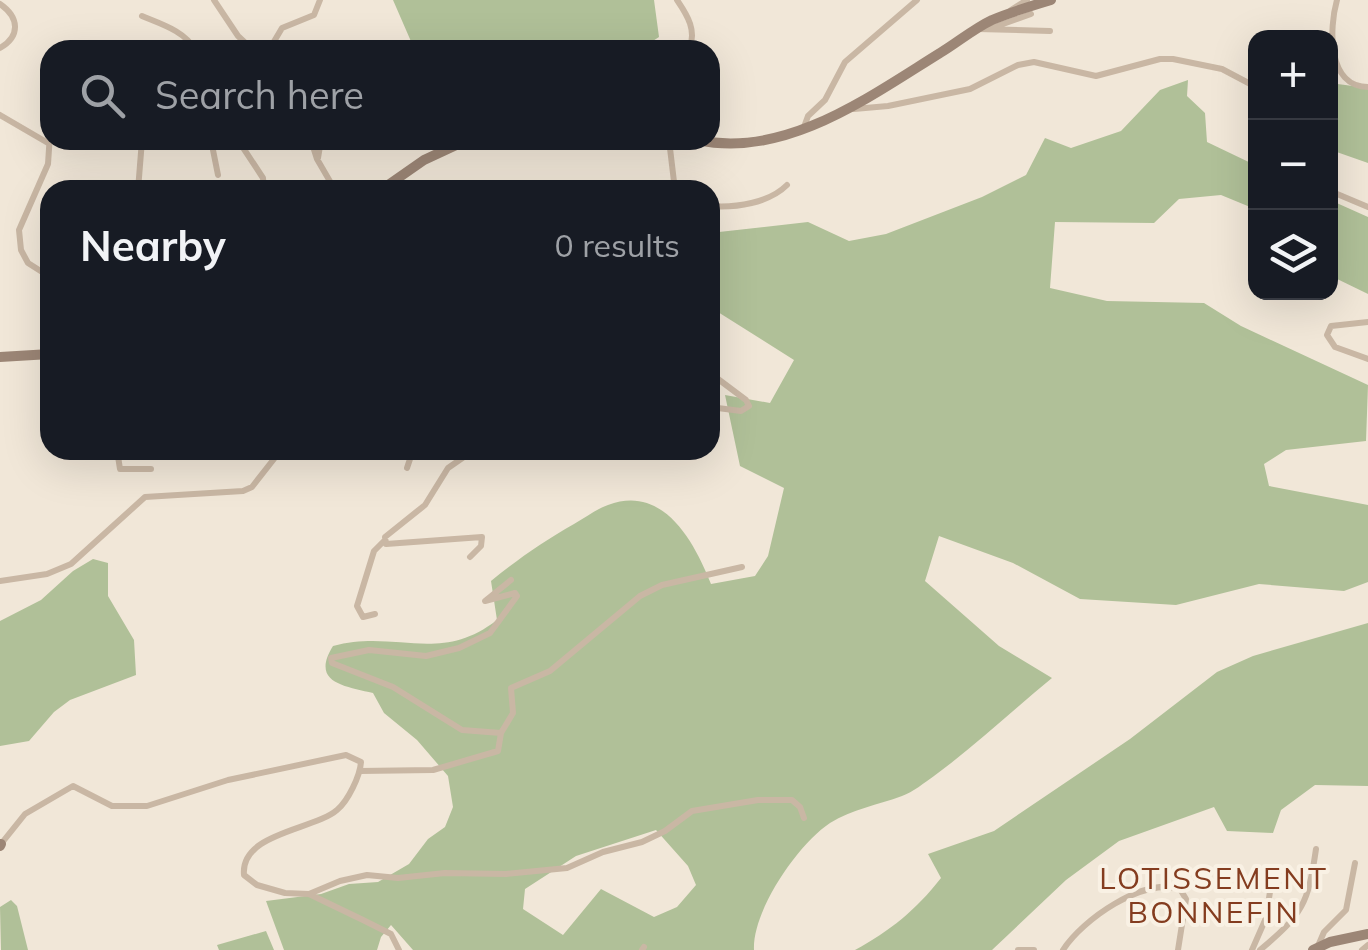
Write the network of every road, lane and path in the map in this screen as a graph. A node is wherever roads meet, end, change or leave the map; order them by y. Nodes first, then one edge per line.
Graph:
1 (214, 0) edge
2 (320, 0) edge
3 (677, 0) edge
4 (917, 0) edge
5 (1026, 0) edge
6 (1050, 0) edge
7 (1337, 0) edge
8 (0, 4) edge
9 (1008, 14) junction
10 (1031, 14) dead end
11 (142, 16) dead end
12 (980, 30) junction
13 (1050, 31) dead end
14 (189, 40) edge
15 (242, 40) edge
16 (275, 40) edge
17 (692, 40) edge
18 (0, 48) edge
19 (1170, 52) dead end
20 (1160, 59) junction
21 (1248, 83) edge
22 (1368, 87) edge
23 (848, 108) junction
24 (0, 115) edge
25 (804, 127) junction
26 (40, 135) edge
27 (720, 142) edge
28 (49, 150) edge
29 (141, 150) edge
30 (213, 150) edge
31 (245, 150) edge
32 (314, 150) edge
33 (319, 150) edge
34 (445, 150) edge
35 (670, 150) edge
36 (317, 159) junction
37 (218, 175) dead end
38 (41, 180) edge
39 (139, 180) edge
40 (263, 180) edge
41 (329, 180) edge
42 (395, 180) edge
43 (674, 180) edge
44 (40, 184) edge
45 (787, 184) dead end
46 (1338, 194) edge
47 (720, 207) edge
48 (1368, 207) edge
49 (40, 271) edge
50 (1368, 322) edge
51 (40, 355) edge
52 (0, 357) edge
53 (1368, 359) edge
54 (720, 380) edge
55 (720, 408) edge
56 (119, 460) edge
57 (273, 460) edge
58 (410, 460) edge
59 (460, 460) edge
60 (407, 468) dead end
61 (151, 469) dead end
62 (384, 541) junction
63 (470, 557) dead end
64 (742, 567) dead end
65 (512, 580) dead end
66 (0, 581) edge
67 (375, 614) dead end
68 (501, 733) junction
69 (360, 771) junction
70 (804, 818) dead end
71 (0, 845) edge
72 (1316, 849) dead end
73 (1355, 863) dead end
74 (1273, 872) dead end
75 (309, 894) junction
76 (1368, 934) edge
77 (1315, 949) edge
78 (399, 950) edge
79 (1018, 950) edge
80 (1034, 950) edge
81 (1062, 950) edge
82 (1178, 950) edge
83 (1252, 950) edge
84 (1260, 950) edge

1 - 15 street
2 - 16 street
3 - 17 street
4 - 25 street
5 - 9 street
6 - 9 main road
7 - 22 street
8 - 18 street
9 - 12 main road
10 - 12 street
11 - 14 street
12 - 13 street
12 - 23 main road
19 - 20 street
20 - 21 street
20 - 23 street
23 - 25 main road
24 - 26 street
25 - 27 main road
28 - 38 street
29 - 39 street
30 - 37 street
31 - 40 street
32 - 36 street
33 - 36 street
34 - 42 main road
35 - 43 street
36 - 41 street
44 - 49 street
45 - 47 street
46 - 48 street
50 - 53 street
51 - 52 main road
54 - 55 street
56 - 61 street
57 - 66 street
58 - 60 street
59 - 62 street
62 - 63 street
62 - 67 street
64 - 68 street
65 - 68 street
68 - 69 street
69 - 71 street
69 - 75 street
70 - 75 street
72 - 84 street
73 - 77 street
74 - 83 street
75 - 78 street
76 - 77 main road
79 - 80 street
81 - 82 street

